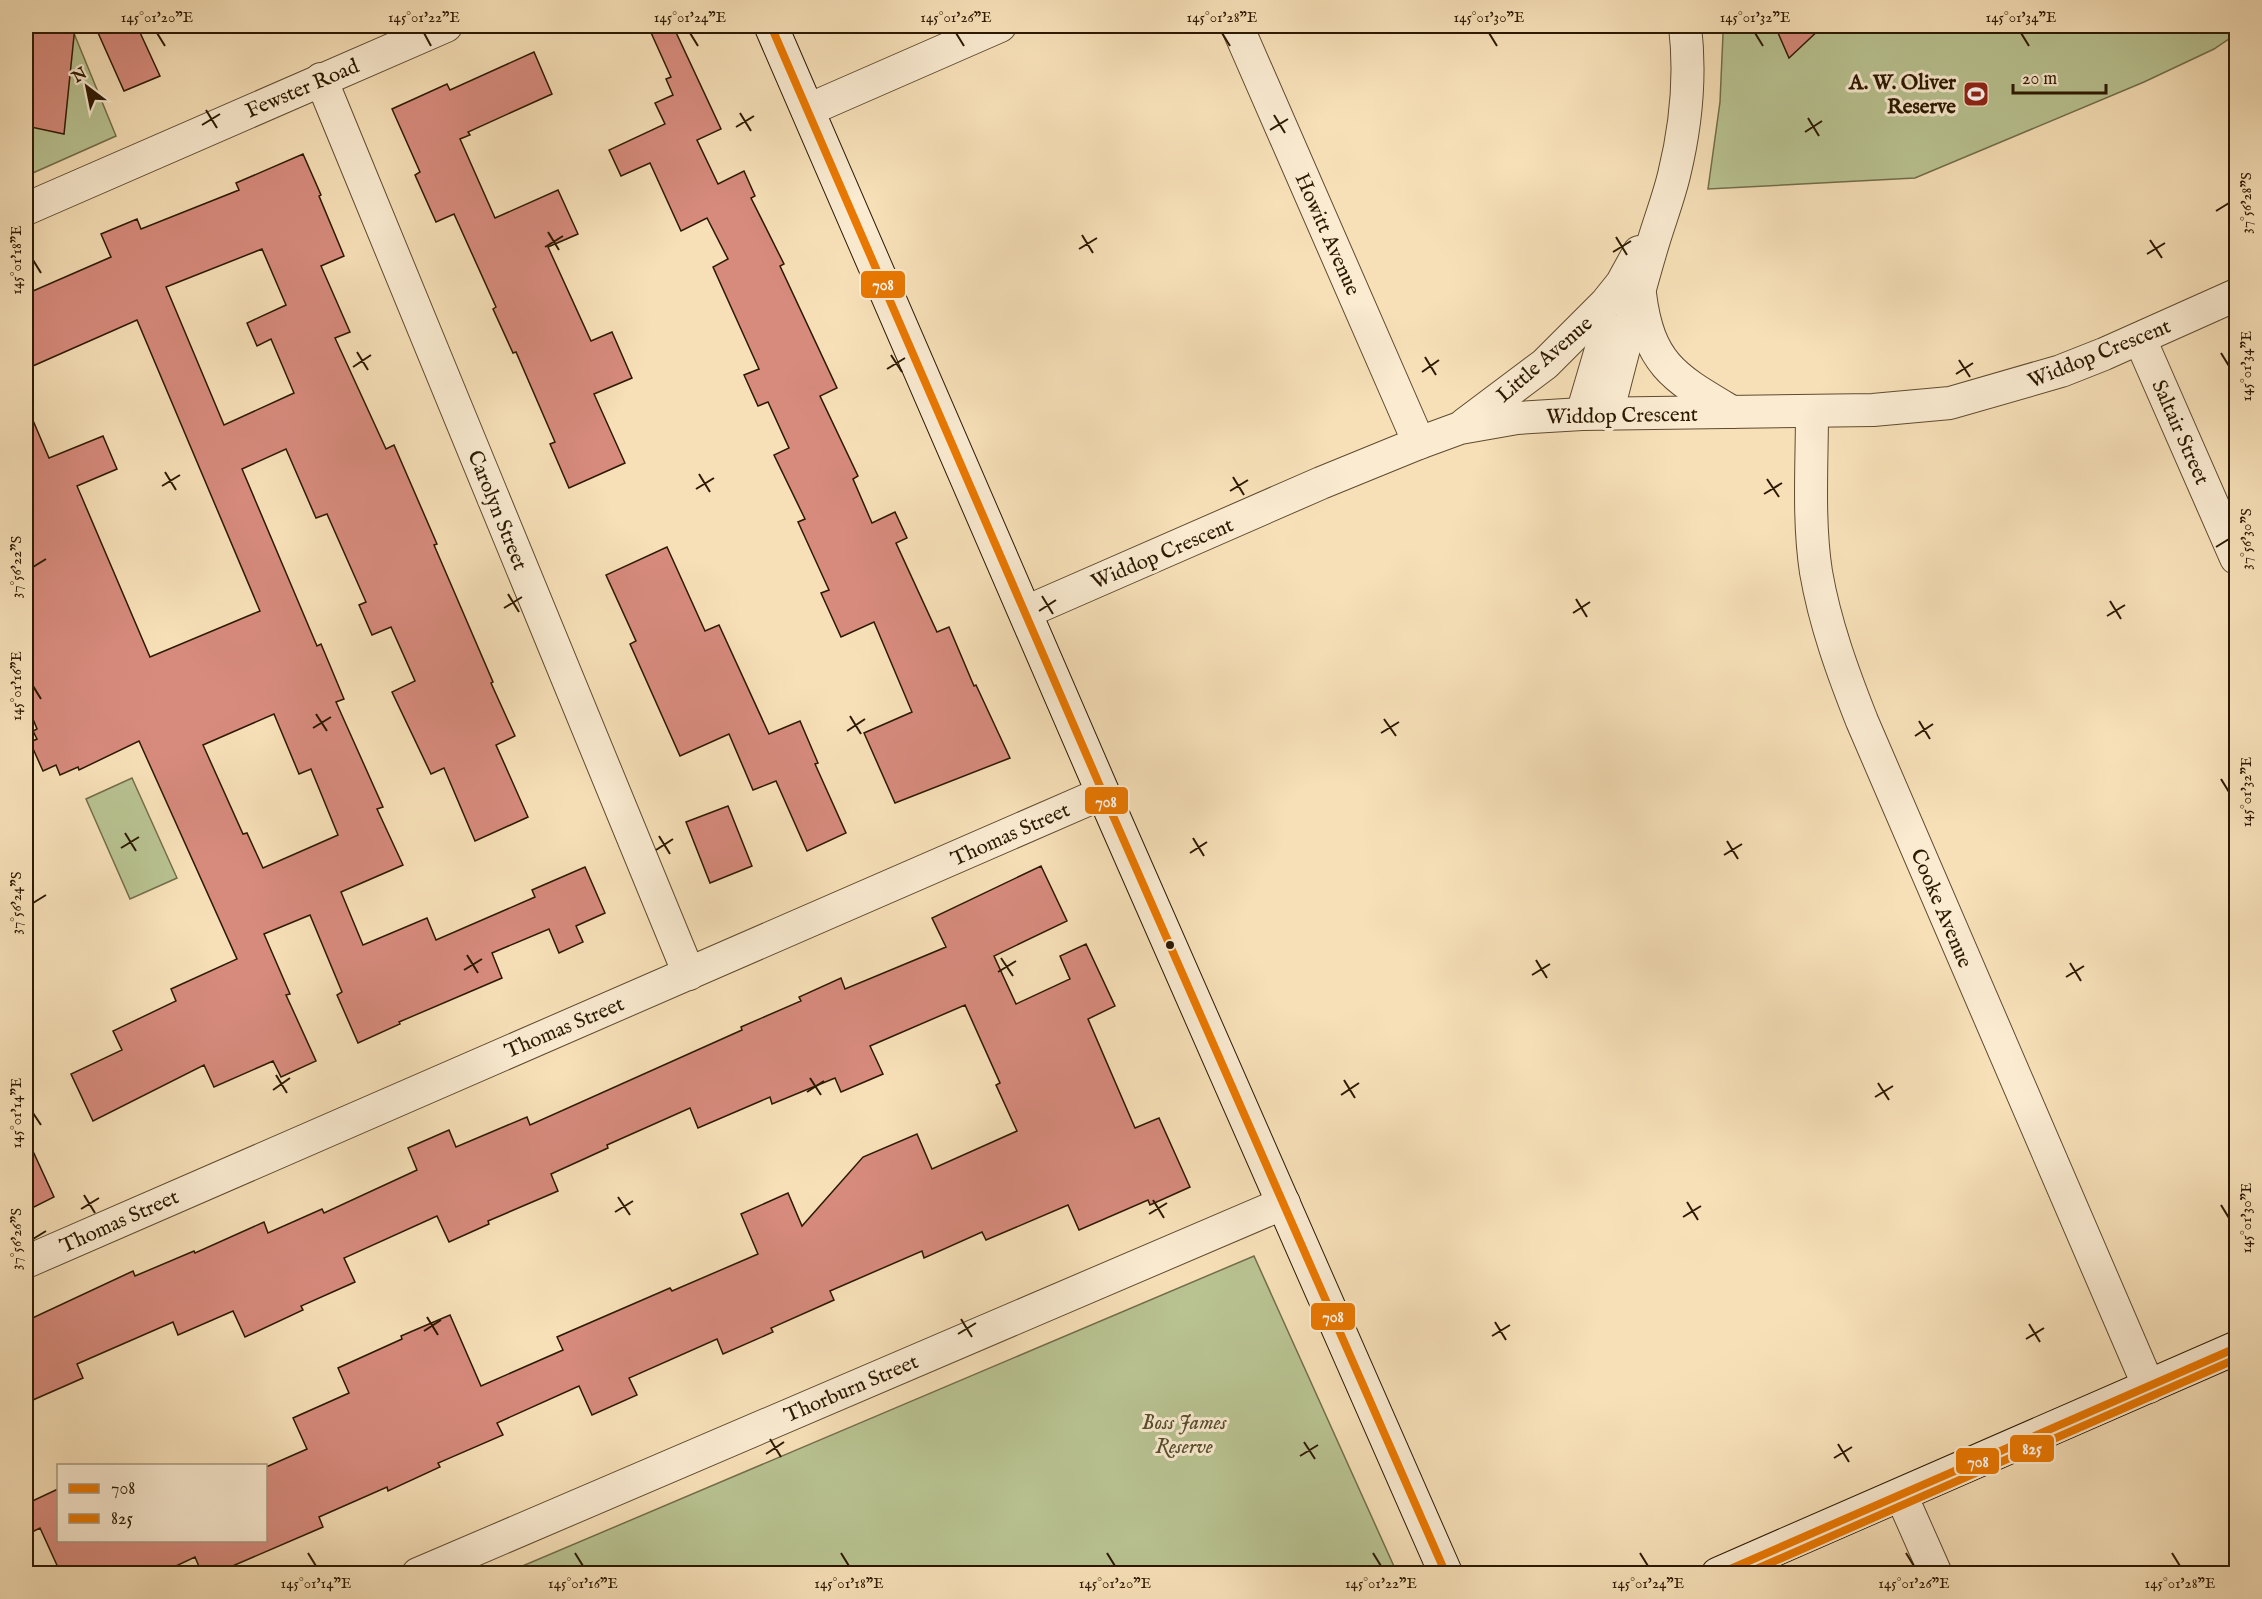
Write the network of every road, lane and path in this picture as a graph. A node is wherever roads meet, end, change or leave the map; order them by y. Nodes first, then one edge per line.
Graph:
1 (446, 26) edge
2 (771, 26) edge
3 (1000, 26) edge
4 (1237, 26) edge
5 (1685, 26) edge
6 (321, 79) junction
7 (808, 110) junction
8 (26, 209) edge
9 (1631, 286) junction
10 (2236, 295) edge
11 (2140, 339) junction
12 (1812, 411) junction
13 (1732, 412) junction
14 (1594, 414) junction
15 (1460, 429) junction
16 (1419, 443) junction
17 (2236, 558) edge
18 (1026, 612) junction
19 (1103, 793) junction
20 (688, 974) junction
21 (1284, 1203) junction
22 (26, 1262) edge
23 (2236, 1348) edge
24 (2149, 1387) junction
25 (1901, 1495) junction
26 (418, 1574) edge
27 (1446, 1574) edge
28 (1718, 1574) edge
29 (1936, 1574) edge

1 - 6 street, Fewster Road
2 - 7 main road
3 - 7 street
4 - 16 street, Howitt Avenue
5 - 9 street, Little Avenue
6 - 8 street, Fewster Road
6 - 20 street, Carolyn Street
7 - 18 main road
9 - 13 street, Little Avenue
9 - 14 street, Little Avenue
9 - 15 street, Little Avenue
10 - 11 street, Widdop Crescent
11 - 12 street, Widdop Crescent
11 - 17 street, Saltair Street
12 - 13 street, Widdop Crescent
12 - 24 street, Cooke Avenue
13 - 14 street, Widdop Crescent
14 - 15 street, Widdop Crescent
15 - 16 street, Widdop Crescent
16 - 18 street, Widdop Crescent
18 - 19 main road
19 - 20 street, Thomas Street
19 - 21 main road
20 - 22 street, Thomas Street
21 - 26 street, Thorburn Street
21 - 27 main road
23 - 24 main road
24 - 25 main road
25 - 28 main road
25 - 29 street

